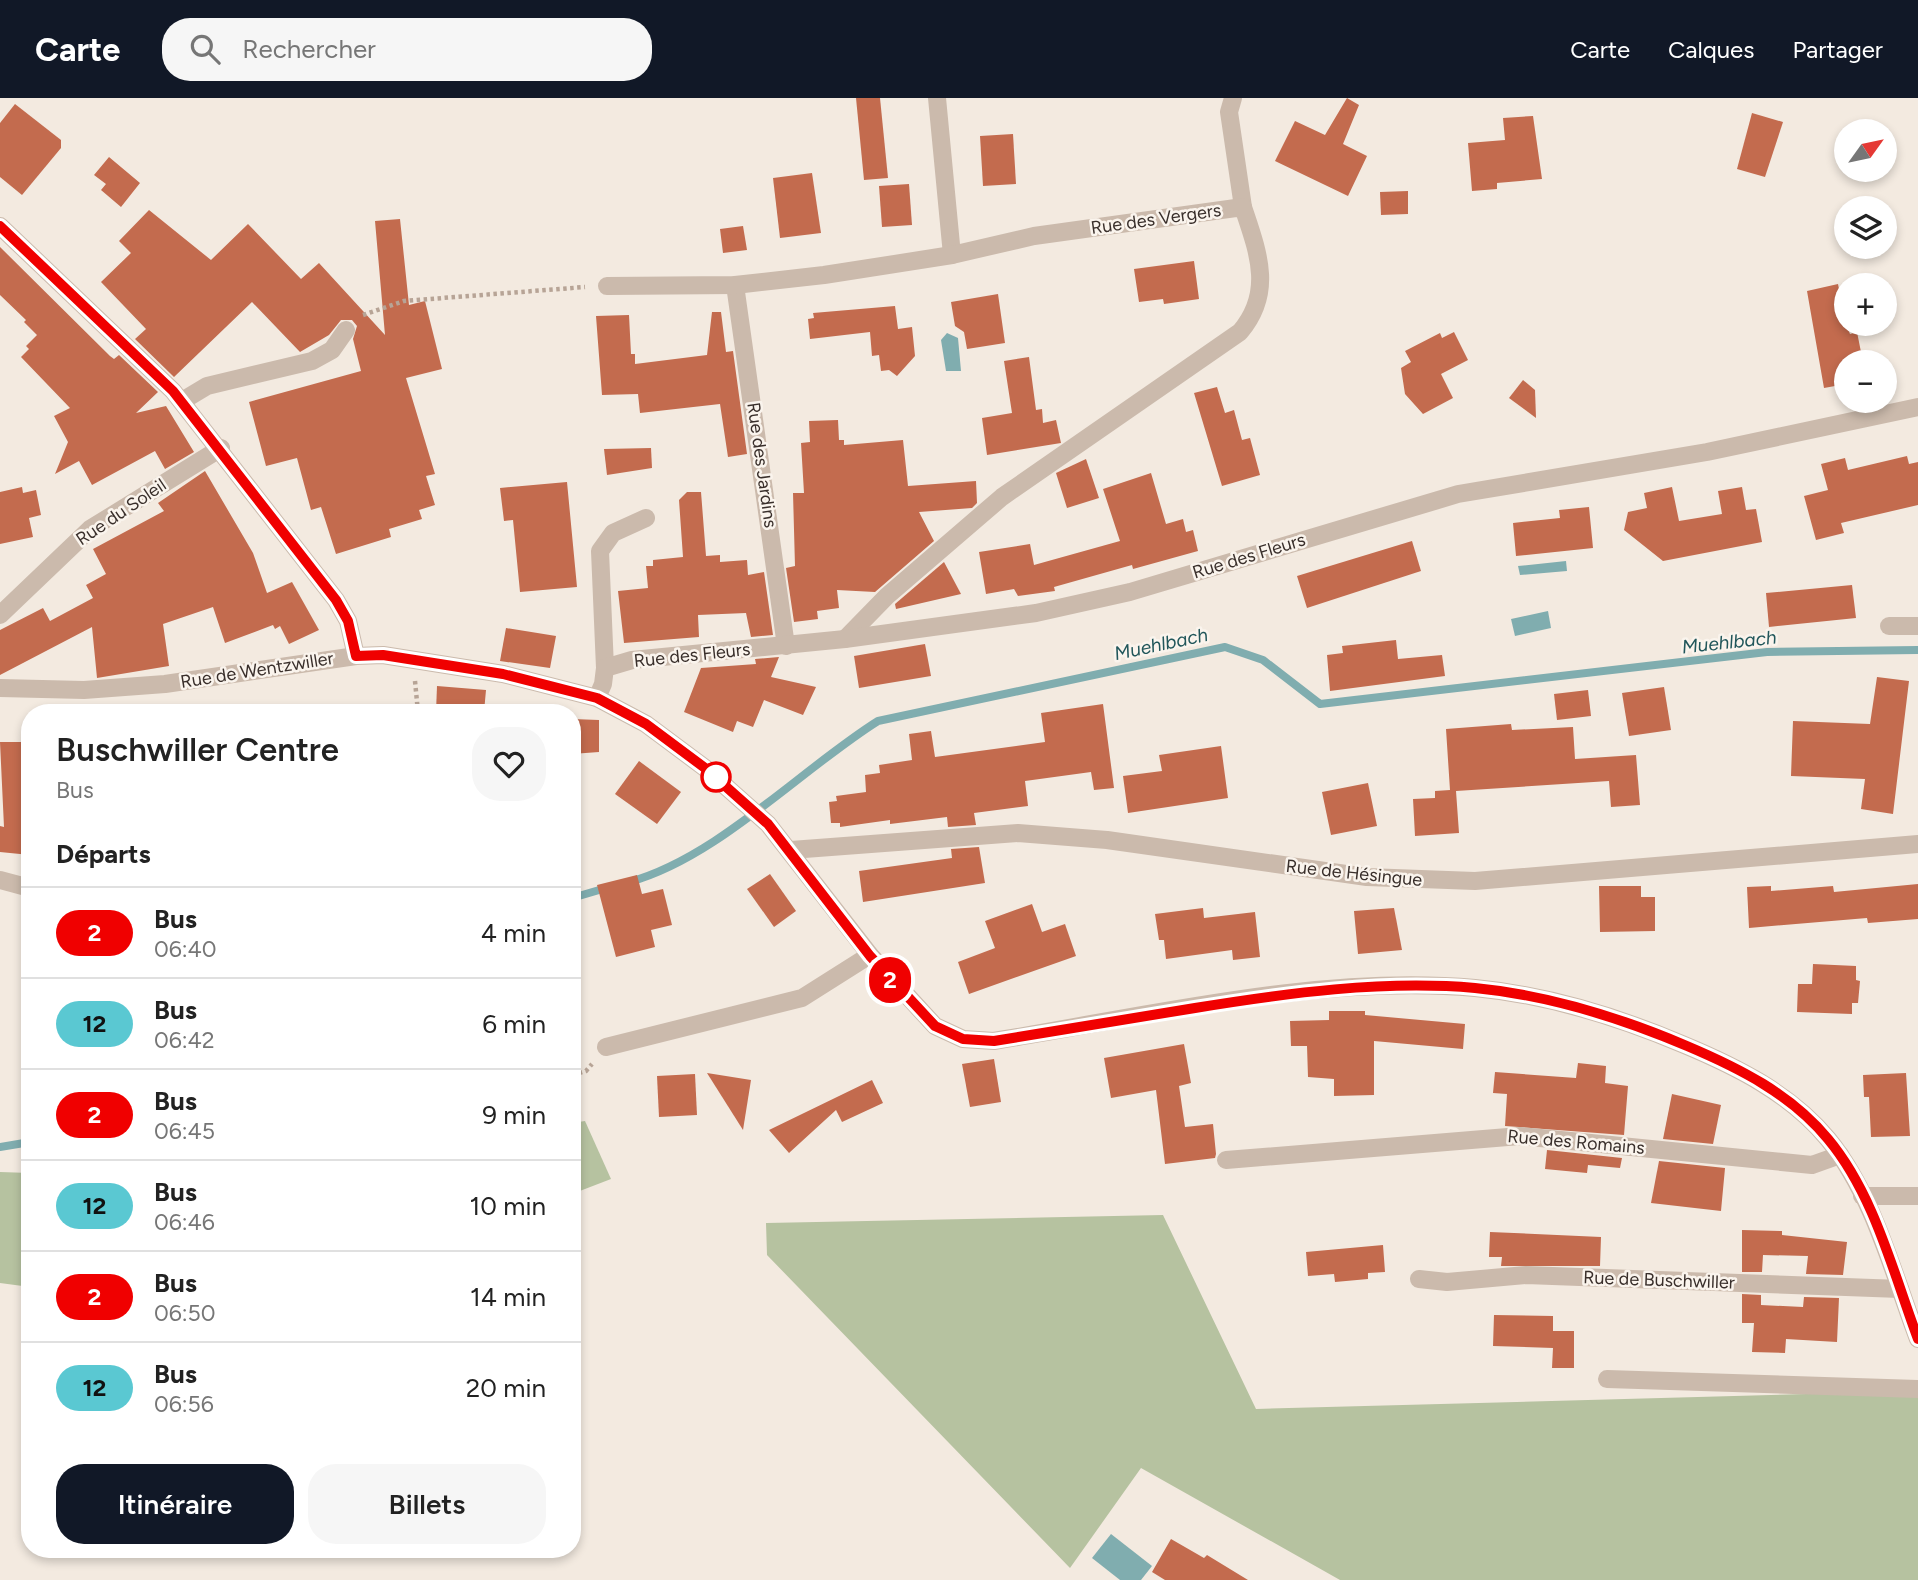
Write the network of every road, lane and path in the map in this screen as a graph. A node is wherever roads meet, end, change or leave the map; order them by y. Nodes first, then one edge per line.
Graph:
1 (937, 98) edge
2 (1233, 98) edge
3 (1243, 207) junction
4 (0, 226) edge
5 (952, 254) junction
6 (735, 285) junction
7 (607, 286) joint
8 (346, 330) joint
9 (182, 401) junction
10 (1918, 407) edge
11 (221, 448) junction
12 (646, 518) dead end
13 (0, 615) edge
14 (1889, 626) dead end
15 (1918, 626) edge
16 (845, 639) junction
17 (786, 646) junction
18 (356, 656) junction
19 (605, 668) junction
20 (0, 688) edge
21 (597, 698) junction
22 (1918, 844) edge
23 (792, 850) junction
24 (0, 880) edge
25 (21, 886) edge
26 (870, 956) junction
27 (606, 1047) dead end
28 (1840, 1155) junction
29 (1226, 1160) dead end
30 (1862, 1196) junction
31 (1918, 1196) edge
32 (1419, 1279) dead end
33 (1900, 1289) junction
34 (1918, 1339) edge
35 (1607, 1379) dead end
36 (1918, 1388) edge

1 - 5 street
2 - 3 street
3 - 5 street, Rue des Vergers
3 - 16 street, Rue des Vergers
4 - 9 street
5 - 6 street, Rue des Vergers
6 - 7 street, Rue des Vergers
6 - 17 street, Rue des Jardins
7 - 8 path
8 - 9 street
9 - 11 street
10 - 16 street, Rue des Fleurs
11 - 13 street, Rue du Soleil
11 - 18 street
12 - 19 street
14 - 15 street
16 - 17 street, Rue des Fleurs
17 - 19 street, Rue des Fleurs
18 - 20 street, Rue de Wentzwiller
18 - 21 street, Rue de Wentzwiller
19 - 21 street
21 - 23 street, Rue de Wentzwiller
22 - 23 street, Rue de Hésingue
23 - 26 street, Rue de Wentzwiller
24 - 25 street
26 - 27 street
26 - 28 street, Rue de Wentzwiller
28 - 29 street, Rue des Romains
28 - 30 street, Rue de Wentzwiller
30 - 31 street
30 - 33 street, Rue de Wentzwiller
32 - 33 street, Rue de Buschwiller
33 - 34 street
35 - 36 street

